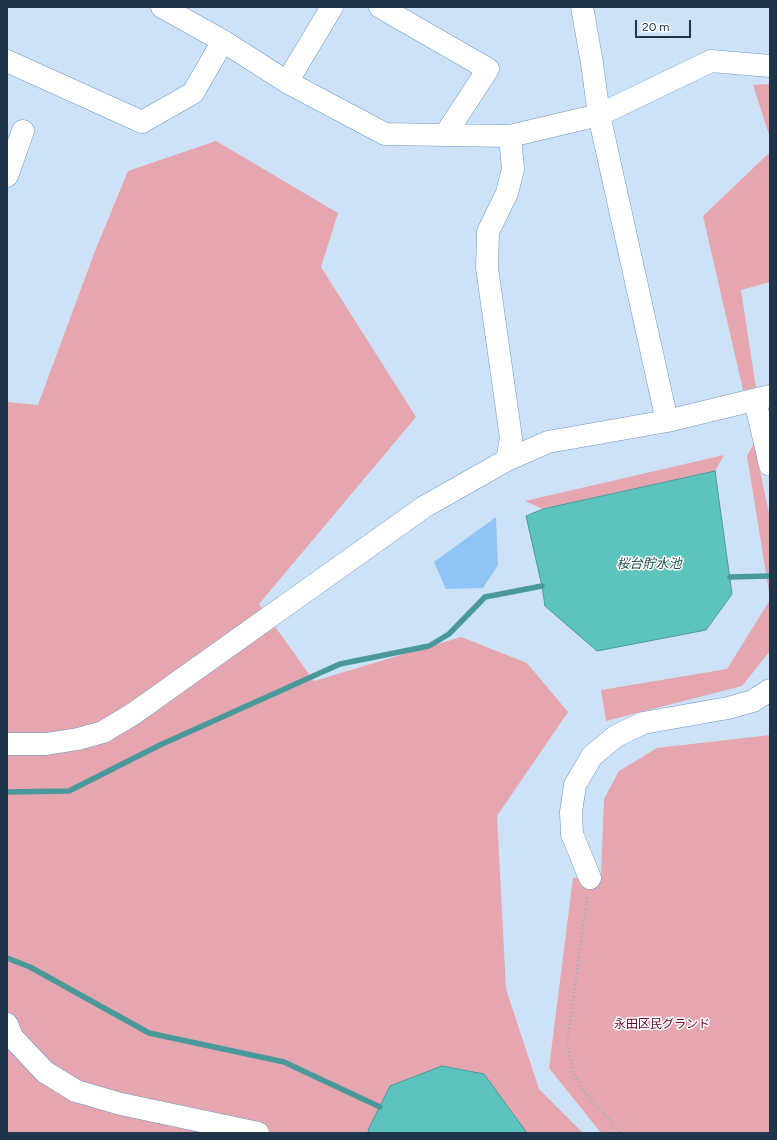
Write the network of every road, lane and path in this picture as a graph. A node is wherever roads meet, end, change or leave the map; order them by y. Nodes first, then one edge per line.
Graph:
1 (162, 7) edge
2 (332, 7) edge
3 (380, 7) edge
4 (582, 7) edge
5 (223, 41) junction
6 (7, 61) edge
7 (770, 66) edge
8 (287, 82) junction
9 (599, 115) junction
10 (23, 131) dead end
11 (445, 135) junction
12 (510, 136) junction
13 (7, 176) edge
14 (763, 398) edge
15 (666, 421) junction
16 (507, 460) junction
17 (770, 465) edge
18 (770, 690) edge
19 (7, 744) edge
20 (590, 878) joint
21 (7, 1024) edge
22 (258, 1133) edge
23 (621, 1133) edge

1 - 5 street
2 - 8 street
3 - 11 street
4 - 9 street
5 - 6 street
5 - 8 street
7 - 9 street
8 - 11 street
9 - 12 street
9 - 15 street
10 - 13 street
11 - 12 street
12 - 16 street
14 - 15 street
14 - 17 street
15 - 16 street
16 - 19 street
18 - 20 street
20 - 23 path
21 - 22 street

